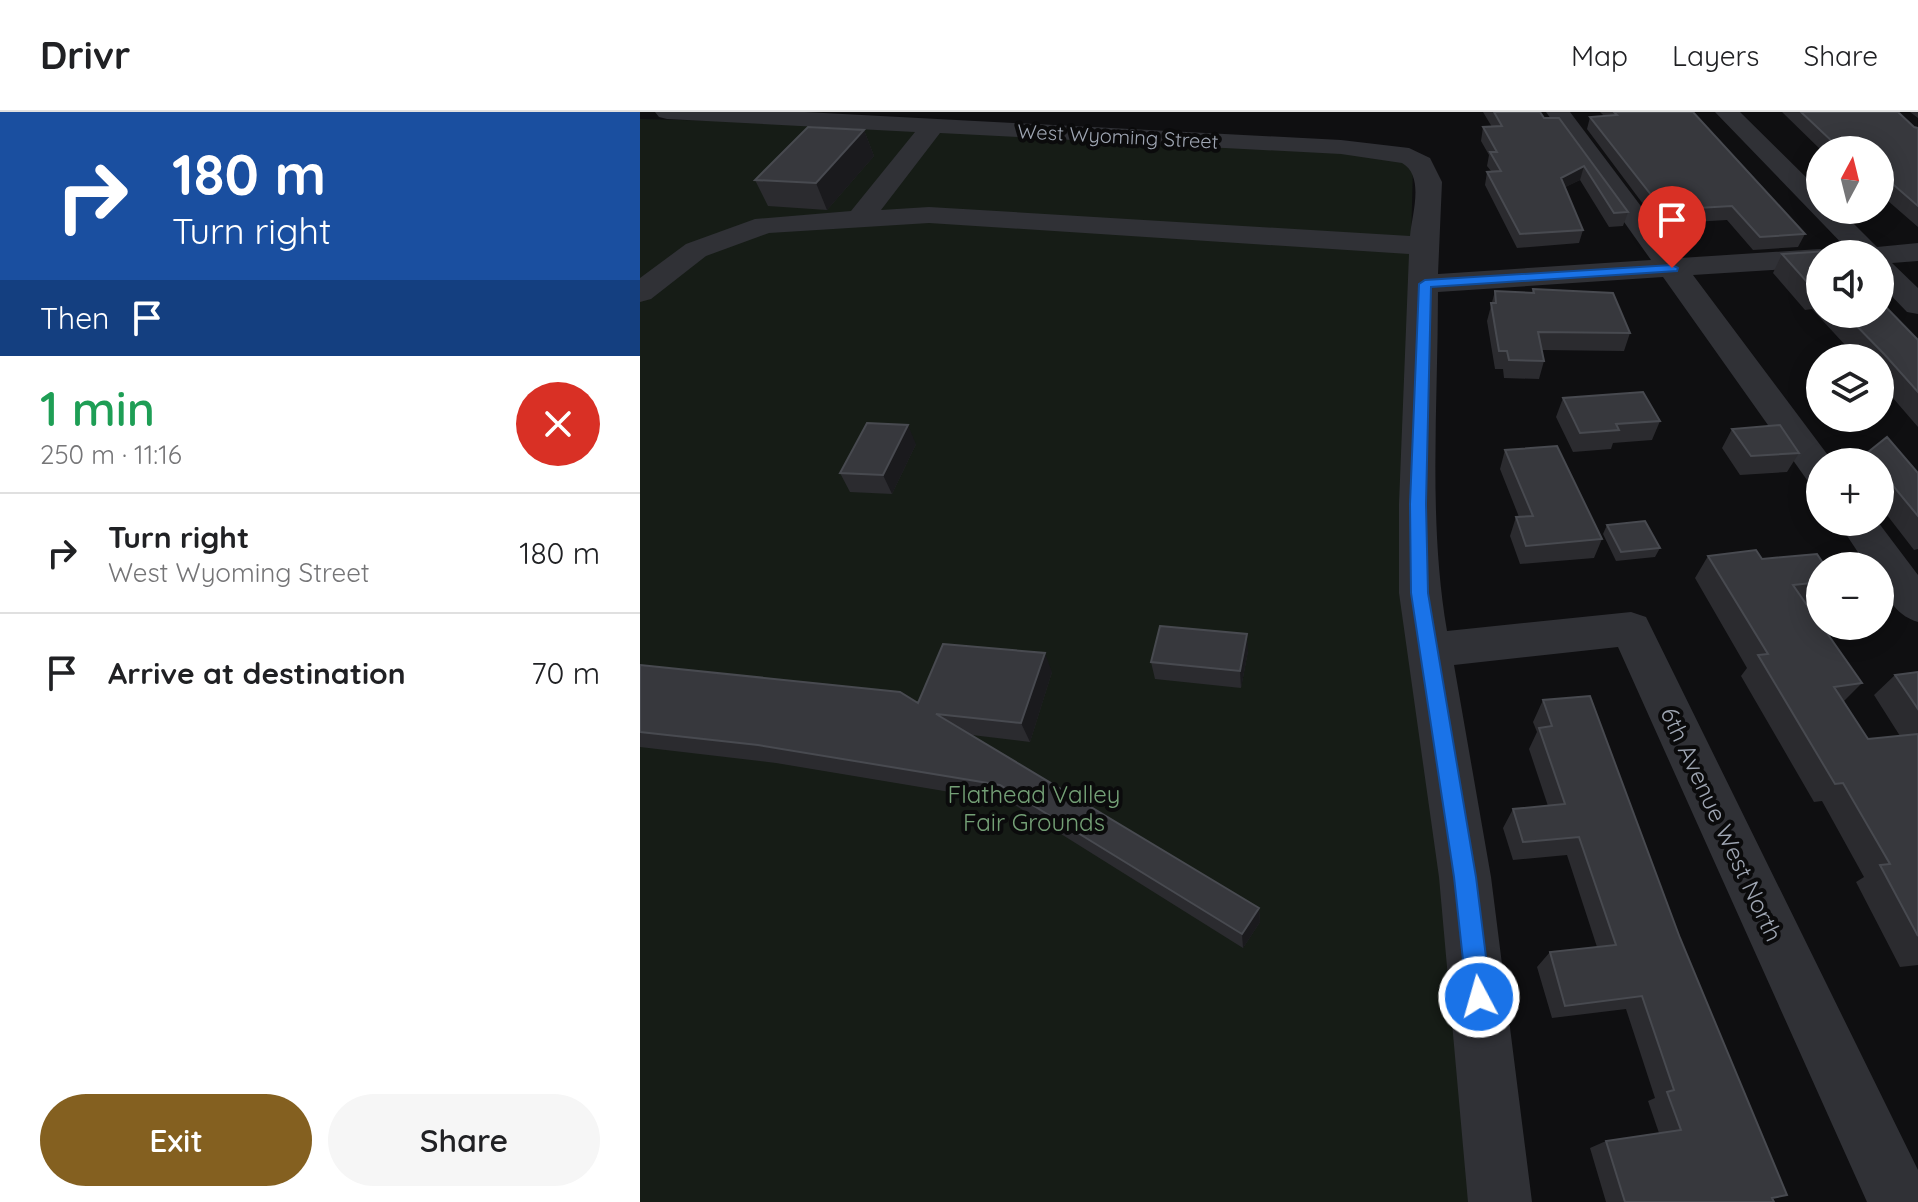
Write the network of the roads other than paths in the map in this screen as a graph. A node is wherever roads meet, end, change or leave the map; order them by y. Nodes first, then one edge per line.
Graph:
1 (667, 112) edge
2 (1558, 112) edge
3 (1727, 112) edge
4 (932, 127) junction
5 (1806, 192) edge
6 (860, 218) junction
7 (1838, 224) edge
8 (1854, 240) edge
9 (1918, 252) edge
10 (1894, 254) edge
11 (1806, 259) edge
12 (1425, 265) junction
13 (1672, 268) junction
14 (1894, 281) edge
15 (640, 293) edge
16 (1918, 305) edge
17 (1806, 452) edge
18 (1867, 536) edge
19 (1918, 606) edge
20 (1429, 650) junction
21 (1500, 1202) edge
22 (1900, 1202) edge

1 - 4 street, West Wyoming Street
2 - 13 street
3 - 5 street
4 - 6 street
4 - 12 street, West Wyoming Street
6 - 12 street
6 - 15 street
7 - 8 street
9 - 10 street
11 - 13 street
12 - 13 street
12 - 20 street
13 - 17 street
14 - 16 street
18 - 19 street
20 - 21 street
20 - 22 street, 6th Avenue West North

